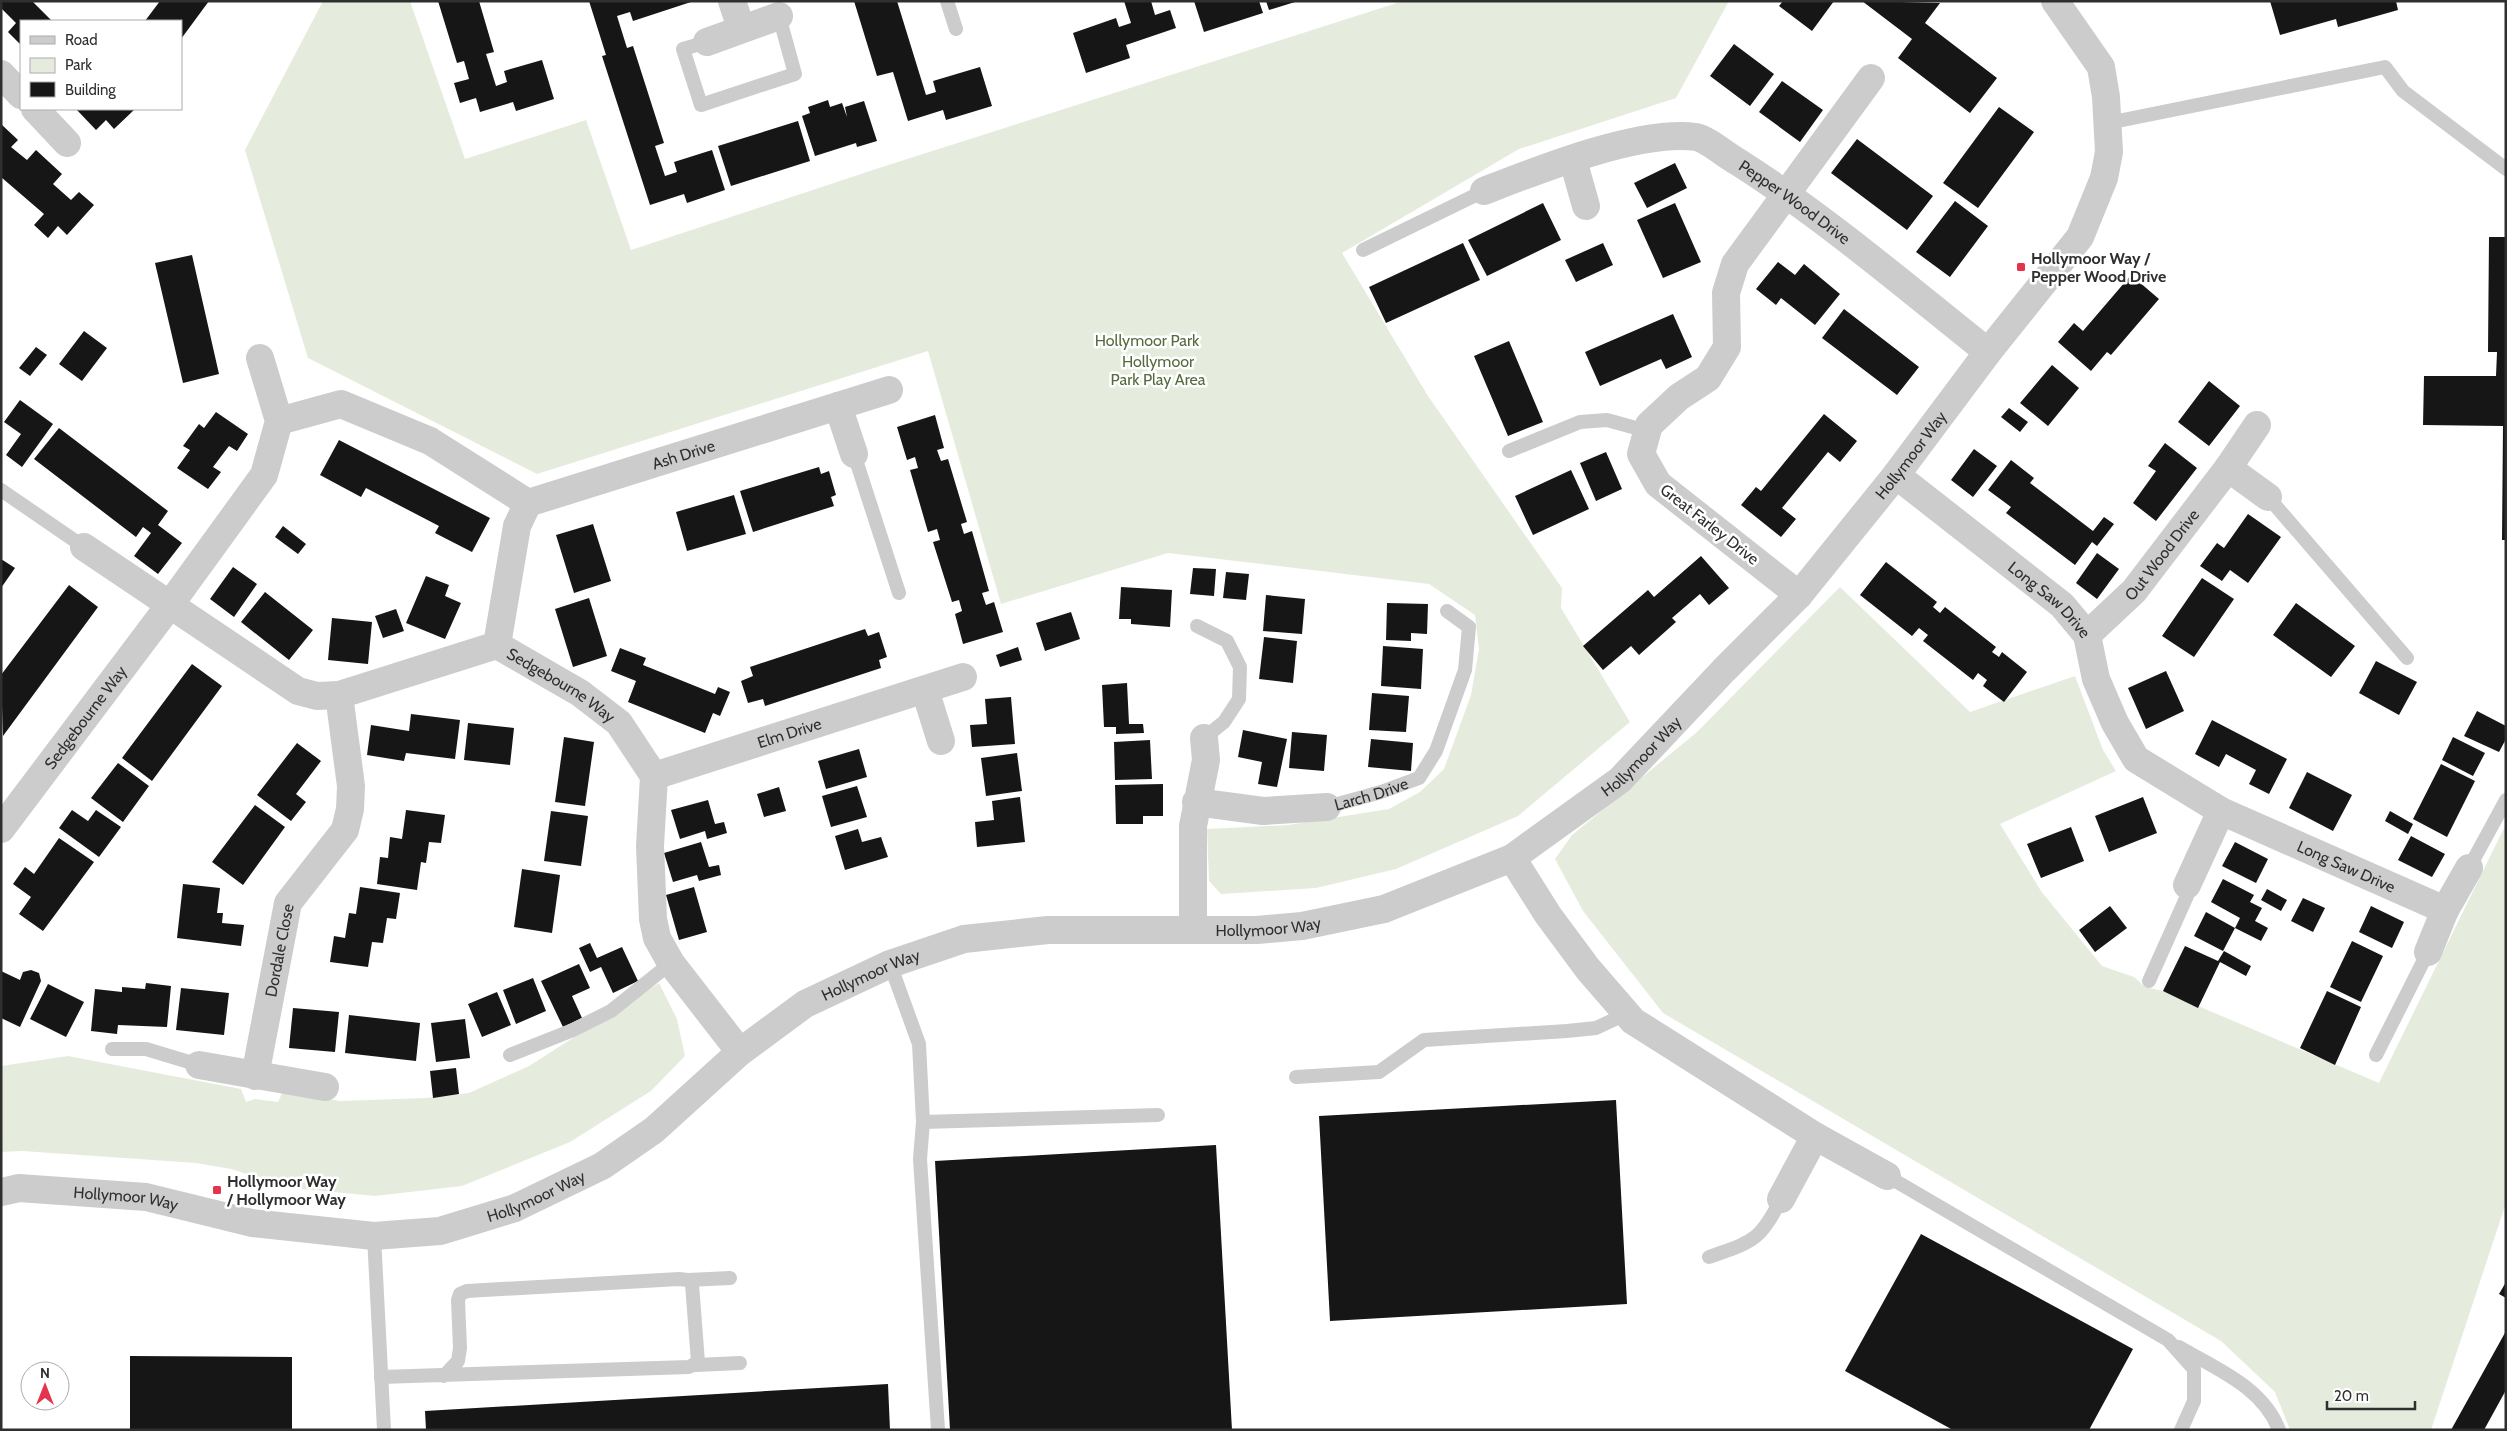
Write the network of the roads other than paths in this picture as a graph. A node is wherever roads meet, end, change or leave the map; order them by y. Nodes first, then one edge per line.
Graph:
1 (732, 1) edge
2 (947, 1) edge
3 (2055, 1) edge
4 (778, 16) joint
5 (741, 28) junction
6 (956, 29) dead end
7 (707, 42) joint
8 (1870, 78) dead end
9 (36, 110) edge
10 (2108, 123) junction
11 (67, 143) dead end
12 (1573, 160) junction
13 (2506, 168) edge
14 (1484, 191) joint
15 (1786, 193) junction
16 (1586, 206) dead end
17 (1363, 250) dead end
18 (1988, 352) junction
19 (260, 358) dead end
20 (889, 390) dead end
21 (838, 406) junction
22 (279, 421) junction
23 (2258, 425) dead end
24 (1647, 431) junction
25 (1509, 452) dead end
26 (854, 454) joint
27 (2228, 468) junction
28 (1896, 475) junction
29 (1, 490) edge
30 (2268, 497) joint
31 (528, 503) junction
32 (84, 547) joint
33 (898, 593) dead end
34 (1799, 595) junction
35 (169, 606) junction
36 (1447, 611) dead end
37 (1197, 626) dead end
38 (2087, 634) junction
39 (497, 645) junction
40 (2407, 658) dead end
41 (964, 677) dead end
42 (925, 690) junction
43 (339, 695) junction
44 (1204, 738) joint
45 (940, 741) dead end
46 (654, 776) junction
47 (2506, 800) edge
48 (1196, 802) junction
49 (1328, 807) joint
50 (2220, 811) junction
51 (1, 830) edge
52 (1512, 858) junction
53 (2469, 868) joint
54 (2187, 885) joint
55 (2445, 910) junction
56 (1193, 930) junction
57 (2428, 952) joint
58 (671, 963) junction
59 (890, 964) junction
60 (2149, 981) dead end
61 (1626, 1014) junction
62 (112, 1049) dead end
63 (740, 1052) junction
64 (510, 1055) dead end
65 (2376, 1055) dead end
66 (198, 1065) joint
67 (254, 1076) junction
68 (1296, 1077) dead end
69 (324, 1087) dead end
70 (1158, 1115) dead end
71 (923, 1122) junction
72 (1815, 1136) junction
73 (1887, 1176) joint
74 (1, 1192) edge
75 (1780, 1200) joint
76 (374, 1236) junction
77 (1709, 1257) dead end
78 (730, 1278) dead end
79 (688, 1280) junction
80 (2168, 1340) junction
81 (740, 1363) dead end
82 (696, 1364) junction
83 (444, 1376) junction
84 (382, 1377) junction
85 (384, 1430) edge
86 (938, 1430) edge
87 (2181, 1430) edge
88 (2280, 1430) edge

1 - 5 street
2 - 6 lane
3 - 10 street, Hollymoor Way
4 - 5 street
4 - 7 lane
5 - 7 street
8 - 15 street, Great Farley Drive
9 - 11 street
10 - 13 lane
10 - 18 street, Hollymoor Way
12 - 14 street, Pepper Wood Drive
12 - 15 street, Pepper Wood Drive
12 - 16 street
14 - 17 lane
15 - 18 street, Pepper Wood Drive
15 - 24 street, Great Farley Drive
18 - 28 street, Hollymoor Way
19 - 22 street
20 - 21 street, Ash Drive
21 - 26 street
21 - 31 street, Ash Drive
22 - 31 street
22 - 35 street, Sedgebourne Way
23 - 27 street, Out Wood Drive
24 - 25 lane
24 - 34 street, Great Farley Drive
26 - 33 lane
27 - 30 street
27 - 38 street, Out Wood Drive
28 - 34 street, Hollymoor Way
28 - 38 street, Long Saw Drive
29 - 32 lane, Sedgebourne Way
30 - 40 lane
31 - 39 street
32 - 35 street, Sedgebourne Way
34 - 52 street, Hollymoor Way
35 - 43 street, Sedgebourne Way
35 - 51 street, Sedgebourne Way
36 - 49 lane, Larch Drive
37 - 44 lane
38 - 50 street, Long Saw Drive
39 - 43 street, Sedgebourne Way
39 - 46 street, Sedgebourne Way
41 - 42 street, Elm Drive
42 - 45 street
42 - 46 street, Elm Drive
43 - 67 street, Dordale Close
44 - 48 street
46 - 58 street
47 - 53 lane
48 - 49 street, Larch Drive
48 - 56 street
50 - 54 street
50 - 55 street, Long Saw Drive
52 - 56 street, Hollymoor Way
52 - 61 street
53 - 55 street
54 - 60 lane
55 - 57 street
56 - 59 street, Hollymoor Way
57 - 65 lane
58 - 63 street
58 - 64 lane
59 - 63 street, Hollymoor Way
59 - 71 lane
61 - 68 lane
61 - 72 street
62 - 66 lane
63 - 76 street, Hollymoor Way
66 - 67 street
67 - 69 street
70 - 71 lane
71 - 86 lane
72 - 73 street
72 - 75 street
73 - 80 lane
74 - 76 street, Hollymoor Way
75 - 77 lane
76 - 84 lane
78 - 79 lane
79 - 82 lane
79 - 83 lane
80 - 87 lane
80 - 88 lane
81 - 82 lane
82 - 83 lane
83 - 84 lane
84 - 85 lane

